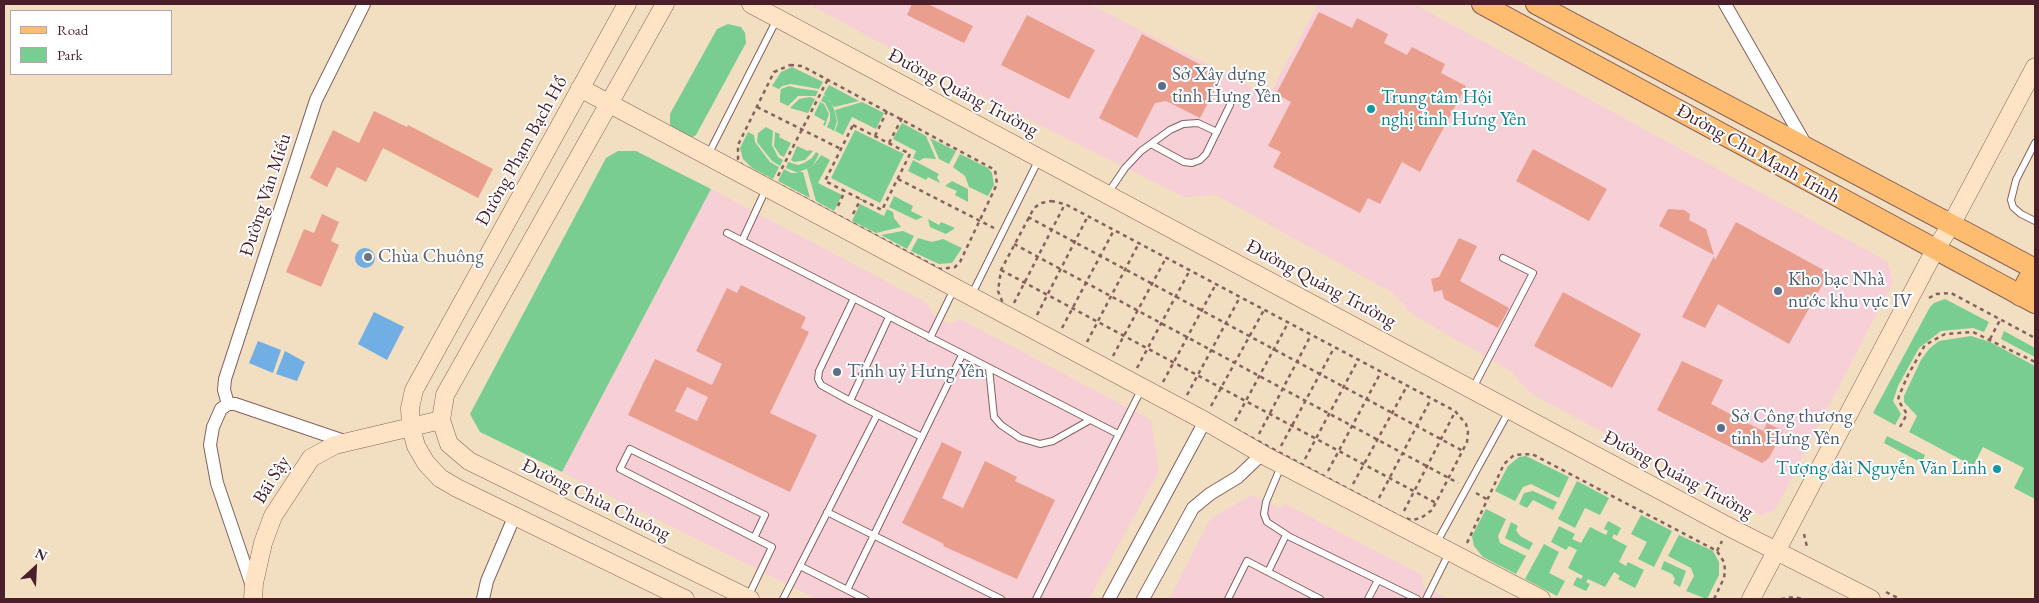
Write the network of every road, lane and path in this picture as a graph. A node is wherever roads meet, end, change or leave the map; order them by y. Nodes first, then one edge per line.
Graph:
1 (364, 4) edge
2 (627, 4) edge
3 (666, 4) edge
4 (751, 4) edge
5 (1482, 4) edge
6 (1536, 4) edge
7 (1725, 4) edge
8 (778, 18) junction
9 (2035, 67) edge
10 (828, 79) junction
11 (580, 88) junction
12 (608, 104) junction
13 (1230, 105) dead end
14 (757, 107) junction
15 (887, 111) junction
16 (902, 118) junction
17 (802, 129) junction
18 (1217, 132) junction
19 (875, 136) junction
20 (889, 143) junction
21 (2035, 143) edge
22 (1151, 144) junction
23 (841, 149) junction
24 (1809, 150) junction
25 (707, 157) junction
26 (1040, 158) junction
27 (898, 179) junction
28 (770, 186) junction
29 (845, 191) junction
30 (1107, 194) junction
31 (860, 199) junction
32 (1065, 204) junction
33 (834, 215) junction
34 (1088, 216) junction
35 (1028, 217) junction
36 (980, 221) junction
37 (2035, 221) edge
38 (849, 222) junction
39 (1951, 224) junction
40 (1052, 230) junction
41 (1114, 230) junction
42 (727, 233) dead end
43 (742, 241) junction
44 (1075, 242) junction
45 (1014, 244) junction
46 (1139, 244) junction
47 (1935, 250) junction
48 (1100, 256) junction
49 (1038, 257) junction
50 (1166, 258) junction
51 (1503, 258) dead end
52 (1061, 269) junction
53 (1125, 269) junction
54 (2035, 269) edge
55 (1001, 270) junction
56 (1190, 270) junction
57 (1024, 283) junction
58 (1086, 283) junction
59 (1152, 283) junction
60 (1216, 284) junction
61 (954, 288) junction
62 (1047, 295) junction
63 (970, 296) junction
64 (1111, 296) junction
65 (1176, 296) junction
66 (1240, 297) junction
67 (854, 298) junction
68 (2028, 299) edge
69 (1925, 303) dead end
70 (1072, 308) junction
71 (1010, 310) junction
72 (1138, 310) junction
73 (1202, 310) junction
74 (1264, 310) junction
75 (889, 317) junction
76 (2000, 319) junction
77 (1033, 322) junction
78 (1097, 322) junction
79 (1161, 323) junction
80 (1226, 323) junction
81 (1288, 323) junction
82 (1311, 335) junction
83 (1058, 336) junction
84 (1124, 336) junction
85 (1250, 336) junction
86 (1187, 337) junction
87 (930, 338) junction
88 (2035, 338) edge
89 (1990, 339) junction
90 (1334, 347) junction
91 (1083, 348) junction
92 (1147, 348) junction
93 (1274, 349) junction
94 (1211, 350) junction
95 (962, 355) junction
96 (1358, 359) junction
97 (1110, 362) junction
98 (1297, 362) junction
99 (2035, 362) edge
100 (1174, 363) junction
101 (1235, 363) junction
102 (989, 368) junction
103 (1382, 372) junction
104 (1320, 374) junction
105 (1197, 375) junction
106 (1260, 376) junction
107 (1145, 384) junction
108 (1407, 385) junction
109 (1343, 387) junction
110 (1221, 388) junction
111 (1283, 388) junction
112 (1472, 389) junction
113 (1432, 398) junction
114 (1367, 399) junction
115 (1305, 400) junction
116 (850, 401) junction
117 (1246, 401) junction
118 (1183, 402) junction
119 (228, 404) junction
120 (1510, 410) junction
121 (1456, 411) junction
122 (1392, 413) junction
123 (1270, 414) junction
124 (1329, 414) junction
125 (877, 415) junction
126 (1206, 418) junction
127 (441, 420) junction
128 (1090, 420) junction
129 (1292, 426) junction
130 (1352, 426) junction
131 (1417, 426) junction
132 (1232, 427) junction
133 (1900, 427) dead end
134 (411, 428) junction
135 (1118, 434) junction
136 (922, 437) junction
137 (1316, 439) junction
138 (1378, 439) junction
139 (1441, 439) junction
140 (347, 442) junction
141 (1338, 451) junction
142 (1463, 451) junction
143 (1269, 453) junction
144 (1403, 453) junction
145 (1302, 464) junction
146 (1364, 464) junction
147 (1427, 466) junction
148 (1325, 476) junction
149 (1389, 478) junction
150 (1450, 478) junction
151 (1350, 490) junction
152 (1414, 492) junction
153 (1436, 503) junction
154 (1376, 504) junction
155 (827, 512) junction
156 (514, 515) junction
157 (1402, 517) junction
158 (1804, 528) dead end
159 (1286, 535) junction
160 (874, 536) junction
161 (754, 538) junction
162 (1451, 548) junction
163 (1778, 551) junction
164 (1812, 552) dead end
165 (800, 566) junction
166 (1268, 572) junction
167 (1378, 580) junction
168 (847, 590) junction
169 (253, 595) edge
170 (1877, 595) edge
171 (483, 599) edge
172 (684, 599) edge
173 (749, 599) edge
174 (784, 599) edge
175 (865, 599) edge
176 (1001, 599) edge
177 (1036, 599) edge
178 (1109, 599) edge
179 (1143, 599) edge
180 (1228, 599) edge
181 (1320, 599) edge
182 (1368, 599) edge
183 (1417, 599) edge
184 (1426, 599) edge
185 (1541, 599) edge
186 (1714, 599) edge
187 (1751, 599) edge
188 (1781, 599) edge
189 (1803, 599) edge
190 (1900, 599) edge

1 - 119 street, Đường Văn Miếu
2 - 11 street, Đường Phạm Bạch Hổ
3 - 12 street
4 - 8 street, Đường Quảng Trường
5 - 47 main road, Đường Chu Mạnh Trinh
6 - 24 main road, Đường Chu Mạnh Trinh
7 - 24 street
8 - 25 lane
8 - 26 street, Đường Quảng Trường
9 - 39 street
10 - 14 path
10 - 15 path
10 - 17 path
11 - 12 street
11 - 134 street, Đường Phạm Bạch Hổ
12 - 25 street
12 - 127 street
13 - 18 lane
14 - 17 path
14 - 28 path
15 - 16 path
15 - 19 path
16 - 20 path
16 - 36 path
17 - 23 path
17 - 28 path
18 - 22 lane
18 - 22 lane
19 - 20 path
19 - 23 path
20 - 27 path
21 - 37 lane
22 - 30 lane
23 - 29 path
24 - 39 main road, Đường Chu Mạnh Trinh
25 - 28 street
26 - 30 street, Đường Quảng Trường
26 - 63 lane
27 - 31 path
27 - 36 path
28 - 33 path
28 - 43 lane
28 - 61 street
29 - 31 path
29 - 33 path
30 - 112 street, Đường Quảng Trường
31 - 38 path
32 - 34 path
32 - 35 path
32 - 40 path
33 - 38 path
34 - 41 path
34 - 44 path
35 - 40 path
35 - 45 path
36 - 38 path
39 - 47 street
39 - 54 main road, Đường Chu Mạnh Trinh
40 - 44 path
40 - 49 path
41 - 46 path
41 - 48 path
42 - 43 lane
43 - 67 lane
44 - 48 path
44 - 52 path
45 - 49 path
45 - 55 path
46 - 50 path
46 - 53 path
47 - 68 main road, Đường Chu Mạnh Trinh
47 - 163 street
48 - 53 path
48 - 58 path
49 - 52 path
49 - 57 path
50 - 56 path
50 - 59 path
51 - 112 lane
52 - 58 path
52 - 62 path
53 - 59 path
53 - 64 path
54 - 68 highway
55 - 57 path
55 - 71 path
56 - 60 path
56 - 65 path
57 - 62 path
57 - 71 path
58 - 64 path
58 - 70 path
59 - 65 path
59 - 72 path
60 - 66 path
60 - 73 path
61 - 63 street
61 - 87 lane
62 - 70 path
62 - 77 path
63 - 107 street
64 - 72 path
64 - 78 path
65 - 73 path
65 - 79 path
66 - 74 path
66 - 80 path
67 - 75 lane
67 - 116 lane
69 - 76 path
70 - 78 path
70 - 83 path
71 - 77 path
72 - 79 path
72 - 84 path
73 - 80 path
73 - 86 path
74 - 81 path
74 - 85 path
75 - 87 lane
75 - 116 lane
76 - 88 path
76 - 89 path
77 - 83 path
78 - 84 path
78 - 91 path
79 - 86 path
79 - 92 path
80 - 85 path
80 - 94 path
81 - 82 path
81 - 93 path
82 - 90 path
82 - 98 path
83 - 91 path
84 - 92 path
84 - 97 path
85 - 93 path
85 - 101 path
86 - 94 path
86 - 100 path
87 - 95 lane
89 - 99 path
89 - 133 path
90 - 96 path
90 - 104 path
91 - 97 path
92 - 100 path
92 - 107 path
93 - 98 path
93 - 106 path
94 - 101 path
94 - 105 path
95 - 102 lane
95 - 136 lane
96 - 103 path
96 - 109 path
97 - 107 path
98 - 104 path
98 - 111 path
100 - 105 path
100 - 107 path
101 - 106 path
101 - 110 path
102 - 128 lane
102 - 128 lane
103 - 108 path
103 - 114 path
104 - 109 path
104 - 115 path
105 - 110 path
105 - 118 path
106 - 111 path
106 - 117 path
107 - 118 path
107 - 126 street
107 - 135 lane
108 - 113 path
108 - 122 path
109 - 114 path
109 - 124 path
110 - 117 path
110 - 126 path
111 - 115 path
111 - 123 path
112 - 120 street, Đường Quảng Trường
113 - 121 path
113 - 131 path
114 - 122 path
114 - 130 path
115 - 124 path
115 - 129 path
116 - 125 lane
117 - 123 path
117 - 132 path
118 - 126 path
119 - 140 street
119 - 169 street
120 - 162 lane
120 - 163 street, Đường Quảng Trường
121 - 139 path
121 - 142 path
122 - 131 path
122 - 138 path
123 - 129 path
123 - 143 path
124 - 130 path
124 - 137 path
125 - 136 lane
125 - 155 lane
126 - 132 path
126 - 143 street
126 - 178 street
127 - 134 street, Bãi Sậy
127 - 173 street, Đường Chùa Chuông
128 - 135 lane
129 - 137 path
129 - 143 path
130 - 138 path
130 - 141 path
131 - 139 path
131 - 144 path
132 - 143 path
134 - 140 street, Bãi Sậy
134 - 156 street
135 - 177 lane
136 - 160 lane
137 - 141 path
137 - 145 path
138 - 144 path
138 - 146 path
139 - 142 path
139 - 147 path
140 - 169 street, Bãi Sậy
141 - 146 path
141 - 148 path
142 - 150 path
143 - 145 path
143 - 159 lane
143 - 162 street
143 - 179 street
144 - 147 path
144 - 149 path
145 - 148 path
146 - 149 path
146 - 151 path
147 - 150 path
147 - 152 path
148 - 151 path
149 - 152 path
149 - 154 path
150 - 153 path
151 - 154 path
152 - 153 path
152 - 157 path
153 - 157 path
154 - 157 path
155 - 160 lane
155 - 165 lane
156 - 171 street
156 - 172 street
158 - 164 path
159 - 166 lane
159 - 167 lane
160 - 168 lane
160 - 176 lane
161 - 161 lane
161 - 173 lane
162 - 184 lane
162 - 185 street
162 - 186 path
163 - 170 street, Đường Quảng Trường
163 - 187 street
165 - 168 lane
165 - 174 lane
166 - 180 lane
166 - 181 lane
167 - 182 lane
167 - 183 lane
168 - 175 lane
170 - 190 path
188 - 189 path

